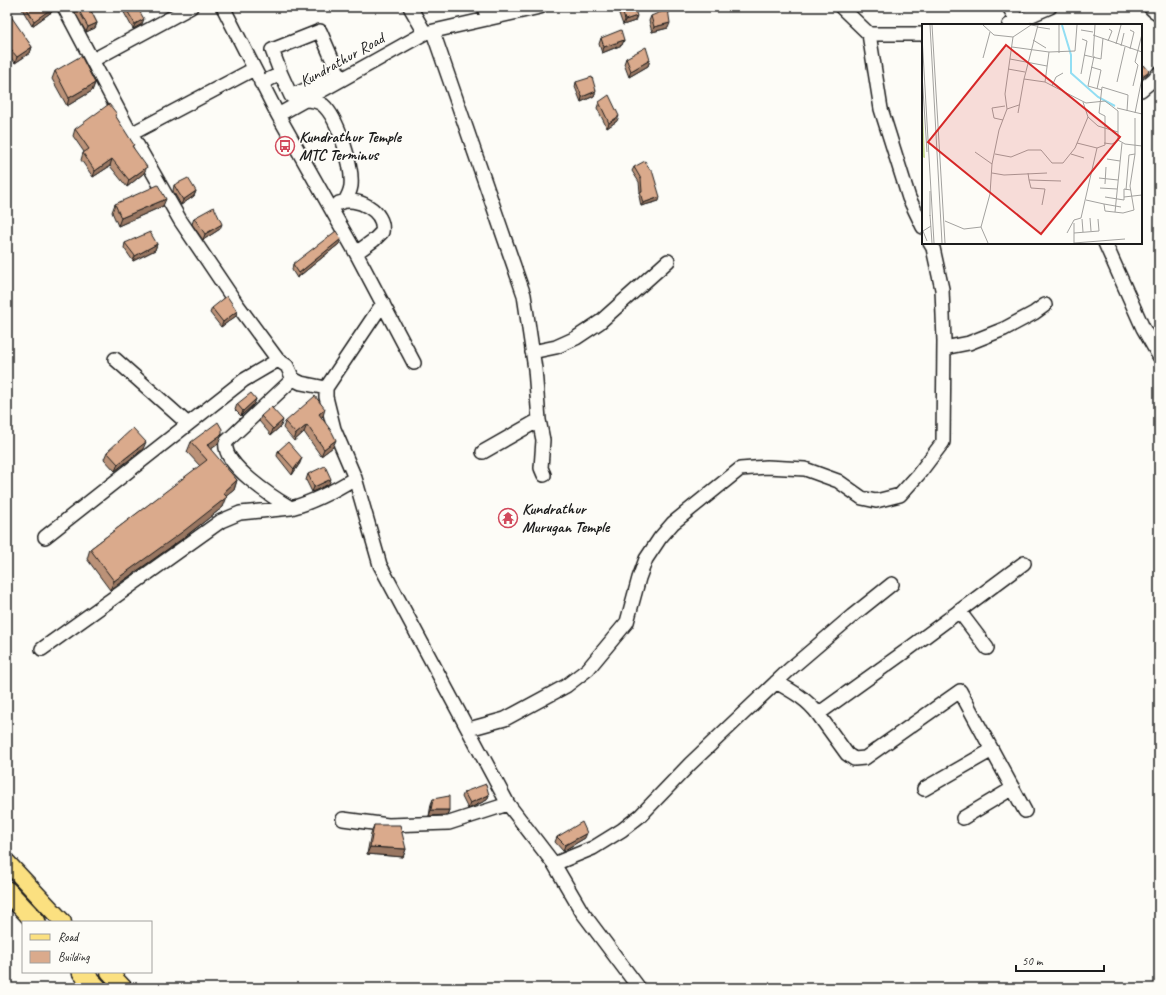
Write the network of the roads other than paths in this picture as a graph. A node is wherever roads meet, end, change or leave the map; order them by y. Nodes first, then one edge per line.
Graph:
1 (64, 7) edge
2 (191, 7) edge
3 (223, 7) edge
4 (410, 7) edge
5 (540, 7) edge
6 (841, 7) edge
7 (1009, 7) edge
8 (1050, 7) edge
9 (1150, 7) edge
10 (486, 13) edge
11 (1159, 14) edge
12 (1015, 24) edge
13 (429, 32) junction
14 (869, 34) junction
15 (922, 34) edge
16 (93, 60) junction
17 (254, 69) junction
18 (1159, 73) edge
19 (281, 74) junction
20 (261, 83) junction
21 (1142, 89) edge
22 (305, 100) junction
23 (278, 115) junction
24 (131, 134) junction
25 (345, 200) junction
26 (330, 208) junction
27 (922, 226) edge
28 (1105, 244) edge
29 (936, 245) edge
30 (356, 252) junction
31 (668, 261) dead end
32 (383, 303) junction
33 (1045, 305) dead end
34 (944, 348) junction
35 (532, 352) junction
36 (1159, 356) edge
37 (115, 359) dead end
38 (278, 360) junction
39 (414, 363) dead end
40 (293, 380) junction
41 (326, 388) junction
42 (539, 420) junction
43 (188, 424) junction
44 (484, 452) dead end
45 (544, 475) dead end
46 (355, 478) junction
47 (291, 508) junction
48 (45, 537) dead end
49 (1024, 562) dead end
50 (892, 584) dead end
51 (959, 611) junction
52 (987, 648) dead end
53 (42, 649) dead end
54 (776, 682) junction
55 (818, 714) junction
56 (469, 729) junction
57 (992, 750) junction
58 (1013, 788) junction
59 (924, 789) dead end
60 (508, 804) junction
61 (1025, 811) dead end
62 (962, 818) dead end
63 (343, 819) dead end
64 (7, 862) edge
65 (554, 864) junction
66 (7, 891) edge
67 (35, 921) edge
68 (62, 921) edge
69 (83, 973) edge
70 (110, 973) edge
71 (97, 988) edge
72 (124, 988) edge
73 (639, 988) edge

1 - 16 street
2 - 16 street
3 - 17 street
4 - 13 street
5 - 10 street, Kundrathur Road
6 - 14 street
7 - 12 street
8 - 12 street
9 - 11 street
10 - 13 street, Kundrathur Road
13 - 22 street, Kundrathur Road
13 - 35 street
14 - 15 street
14 - 27 street
16 - 24 street
17 - 20 street
17 - 24 street
18 - 21 street
19 - 19 street
19 - 20 street
20 - 23 street
22 - 23 street, Kundrathur Road
22 - 25 street
23 - 26 street
24 - 38 street
25 - 26 street
25 - 30 street
26 - 30 street
28 - 36 street
29 - 34 street
30 - 32 street
31 - 35 street
32 - 39 street
32 - 41 street
33 - 34 street
34 - 56 street
35 - 42 street
37 - 43 street
38 - 40 street
38 - 43 street
40 - 41 street
40 - 47 street
41 - 46 street
42 - 44 street
42 - 45 street
43 - 48 street
46 - 47 street
46 - 56 street
47 - 53 street
49 - 51 street
50 - 54 street
51 - 52 street
51 - 55 street
54 - 55 street
54 - 65 street
55 - 57 street
56 - 60 street
57 - 58 street
57 - 59 street
58 - 61 street
58 - 62 street
60 - 63 street
60 - 65 street
64 - 68 main road
65 - 73 street
66 - 67 highway
69 - 71 highway
70 - 72 main road

